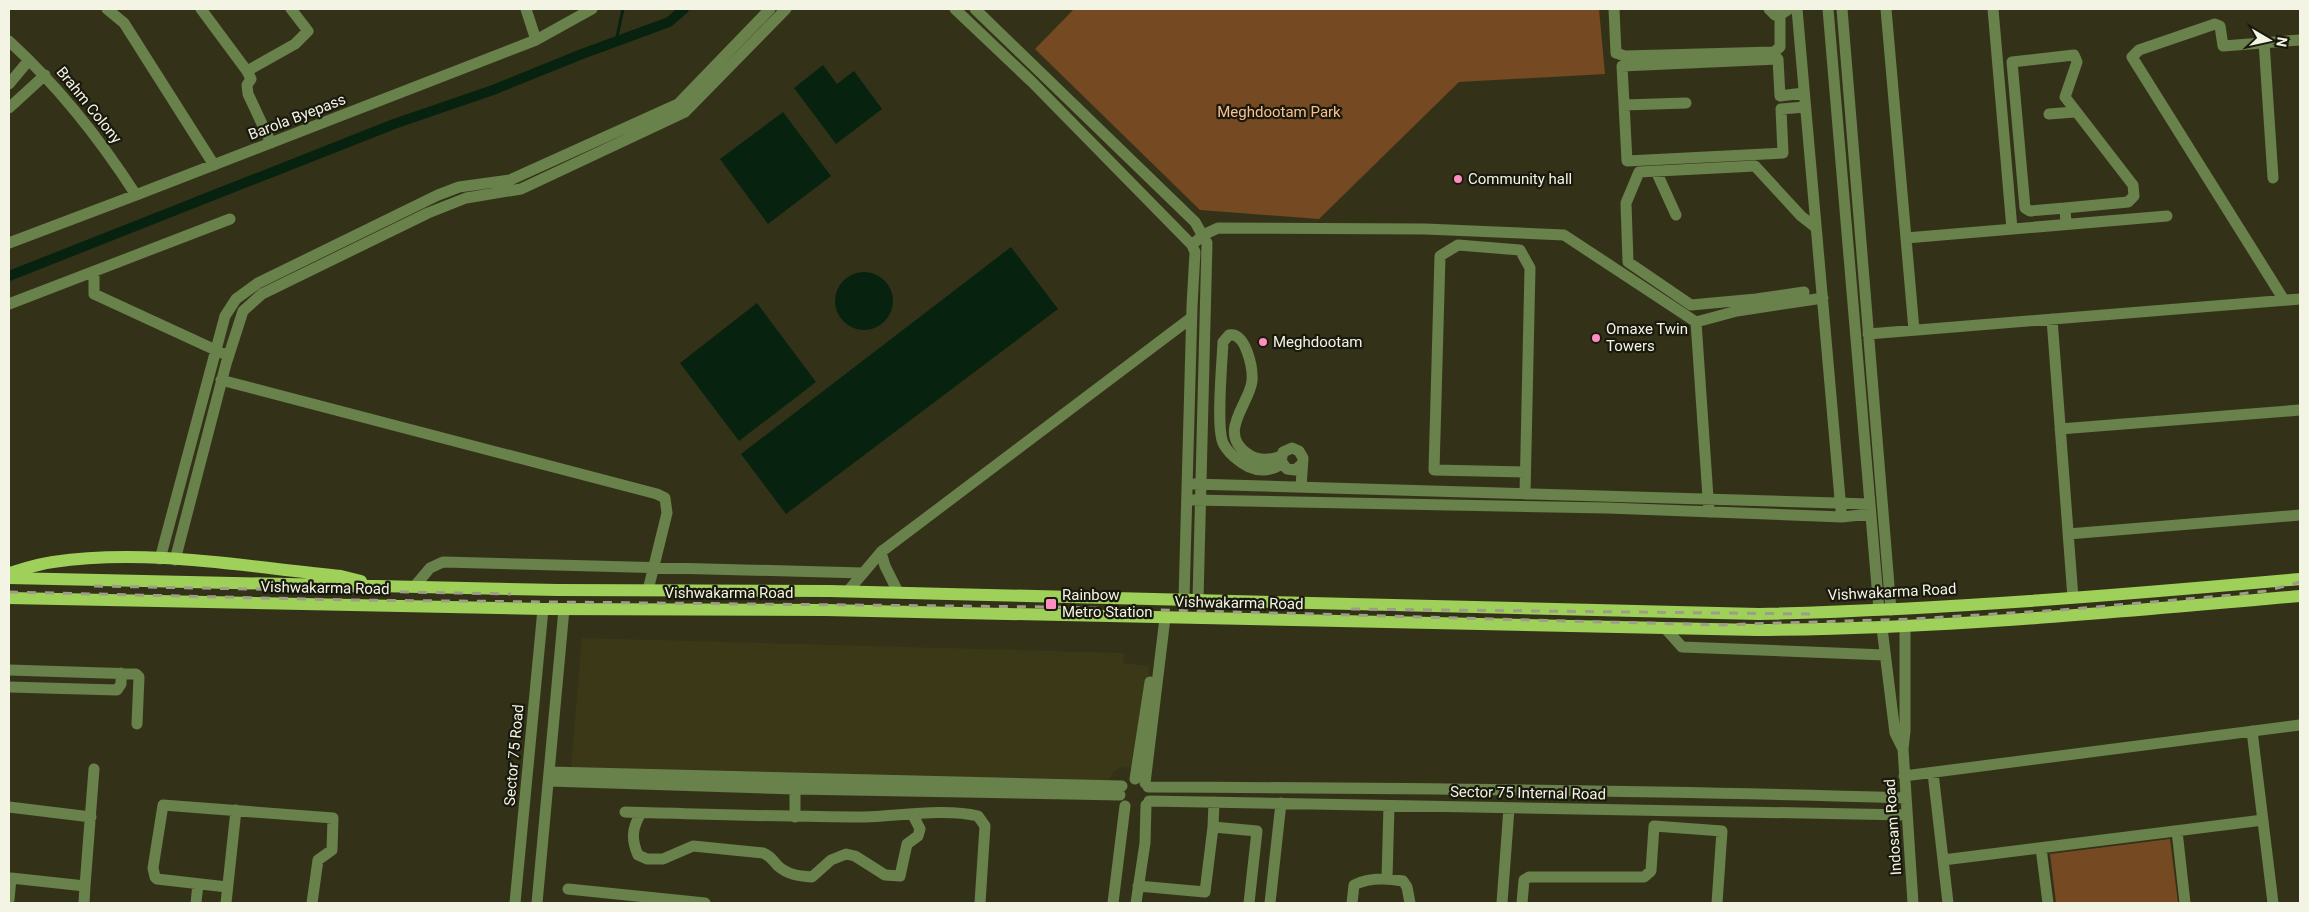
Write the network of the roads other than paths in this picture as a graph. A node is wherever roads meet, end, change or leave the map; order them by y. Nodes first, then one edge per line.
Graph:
1 (107, 9) edge
2 (201, 9) edge
3 (291, 9) edge
4 (526, 9) edge
5 (592, 9) edge
6 (770, 9) edge
7 (786, 9) edge
8 (955, 9) edge
9 (975, 9) edge
10 (1614, 9) edge
11 (1769, 9) edge
12 (1798, 9) edge
13 (1828, 9) edge
14 (1842, 9) edge
15 (1886, 9) edge
16 (1993, 9) edge
17 (1784, 12) edge
18 (536, 40) junction
19 (2300, 40) edge
20 (9, 41) edge
21 (2264, 42) junction
22 (29, 60) junction
23 (2012, 62) junction
24 (1997, 64) junction
25 (247, 72) junction
26 (45, 75) junction
27 (9, 84) edge
28 (1803, 93) junction
29 (1780, 96) junction
30 (1686, 103) dead end
31 (1624, 105) junction
32 (1804, 107) junction
33 (9, 108) edge
34 (1781, 109) junction
35 (2075, 112) junction
36 (2049, 114) dead end
37 (271, 143) junction
38 (214, 165) junction
39 (1656, 171) junction
40 (2273, 178) dead end
41 (136, 195) junction
42 (2080, 206) junction
43 (2065, 208) junction
44 (1676, 215) dead end
45 (2166, 216) dead end
46 (230, 219) dead end
47 (2081, 223) junction
48 (2066, 224) junction
49 (1816, 227) junction
50 (2012, 229) junction
51 (1203, 235) junction
52 (1906, 238) junction
53 (9, 242) edge
54 (1192, 246) junction
55 (94, 272) junction
56 (1804, 292) dead end
57 (1823, 298) junction
58 (2300, 299) edge
59 (2284, 300) junction
60 (9, 304) edge
61 (1191, 318) junction
62 (2052, 319) junction
63 (1696, 322) junction
64 (1914, 330) junction
65 (1868, 334) junction
66 (216, 350) junction
67 (228, 356) junction
68 (222, 380) junction
69 (1221, 400) junction
70 (1242, 404) junction
71 (2300, 410) edge
72 (2060, 429) junction
73 (1283, 462) junction
74 (1301, 465) junction
75 (1526, 472) junction
76 (1187, 484) junction
77 (1200, 484) junction
78 (1284, 486) junction
79 (1301, 487) junction
80 (1416, 491) junction
81 (1525, 494) junction
82 (1187, 500) junction
83 (1200, 500) junction
84 (1708, 500) junction
85 (1841, 502) junction
86 (1416, 504) junction
87 (1870, 509) junction
88 (1709, 512) junction
89 (2300, 515) edge
90 (1842, 517) junction
91 (2068, 534) junction
92 (881, 552) junction
93 (160, 559) junction
94 (175, 560) junction
95 (654, 566) junction
96 (797, 570) junction
97 (9, 573) edge
98 (863, 573) junction
99 (9, 578) edge
100 (2300, 579) edge
101 (132, 582) junction
102 (148, 582) junction
103 (383, 587) junction
104 (414, 588) junction
105 (648, 590) junction
106 (796, 590) junction
107 (848, 591) junction
108 (898, 592) junction
109 (2300, 596) edge
110 (9, 598) edge
111 (2073, 598) junction
112 (1184, 599) junction
113 (130, 600) junction
114 (147, 600) junction
115 (1198, 600) junction
116 (1449, 606) junction
117 (1484, 607) junction
118 (543, 609) junction
119 (564, 609) junction
120 (1885, 610) junction
121 (1161, 618) junction
122 (1450, 624) junction
123 (1487, 624) junction
124 (1905, 627) junction
125 (1665, 628) junction
126 (1882, 628) junction
127 (539, 646) junction
128 (561, 648) junction
129 (1885, 655) junction
130 (9, 670) edge
131 (121, 673) junction
132 (9, 687) edge
133 (137, 724) dead end
134 (2300, 725) edge
135 (2252, 731) junction
136 (1903, 748) junction
137 (94, 769) dead end
138 (1933, 773) junction
139 (1904, 776) junction
140 (549, 777) junction
141 (1143, 783) junction
142 (795, 790) junction
143 (1122, 795) junction
144 (1906, 798) junction
145 (1214, 802) junction
146 (1147, 803) junction
147 (1281, 804) junction
148 (1389, 806) junction
149 (9, 807) edge
150 (1509, 808) junction
151 (236, 810) junction
152 (1654, 810) junction
153 (625, 812) dead end
154 (641, 813) junction
155 (913, 815) junction
156 (1907, 815) junction
157 (91, 816) junction
158 (795, 817) junction
159 (2263, 820) junction
160 (1654, 826) junction
161 (1213, 827) junction
162 (2177, 831) junction
163 (2041, 848) junction
164 (1943, 860) junction
165 (1387, 878) junction
166 (198, 884) junction
167 (85, 886) junction
168 (1138, 886) junction
169 (228, 887) junction
170 (568, 889) dead end
171 (9, 900) edge
172 (84, 903) edge
173 (196, 903) edge
174 (226, 903) edge
175 (312, 903) edge
176 (515, 903) edge
177 (537, 903) edge
178 (705, 903) edge
179 (980, 903) edge
180 (1113, 903) edge
181 (1136, 903) edge
182 (1249, 903) edge
183 (1270, 903) edge
184 (1352, 903) edge
185 (1410, 903) edge
186 (1502, 903) edge
187 (1522, 903) edge
188 (1716, 903) edge
189 (1913, 903) edge
190 (1948, 903) edge
191 (2048, 903) edge
192 (2185, 903) edge
193 (2273, 903) edge

1 - 38 street
2 - 25 street
3 - 25 street
4 - 18 street
5 - 18 street, Barola Byepass
6 - 66 street
7 - 67 street
8 - 54 street
9 - 51 street
10 - 17 street
11 - 17 street
12 - 28 street
13 - 87 street
14 - 65 street
15 - 52 street
16 - 24 street
18 - 37 street, Barola Byepass
19 - 21 street
20 - 22 street, Brahm Colony
21 - 40 street
21 - 59 street
22 - 26 street, Brahm Colony
22 - 27 street
23 - 24 street
23 - 35 street
23 - 43 street
24 - 50 street
25 - 37 street
26 - 33 street
26 - 41 street, Brahm Colony
28 - 29 street
28 - 32 street
29 - 31 street
29 - 34 street
30 - 31 street
31 - 34 street
32 - 34 street
32 - 49 street
35 - 36 street
35 - 42 street
37 - 38 street, Barola Byepass
38 - 41 street, Barola Byepass
39 - 44 street
39 - 49 street
39 - 56 street
41 - 53 street, Barola Byepass
42 - 43 street
42 - 47 street
43 - 48 street
45 - 47 street
46 - 55 street
47 - 48 street
48 - 50 street
49 - 57 street
50 - 52 street
51 - 54 street
51 - 63 street
51 - 77 street
52 - 64 street
54 - 61 street
55 - 60 street
55 - 66 street
57 - 63 street
57 - 85 street
58 - 59 street
59 - 62 street
61 - 76 street
61 - 92 street
62 - 64 street
62 - 72 street
63 - 84 street
64 - 65 street
65 - 120 street
66 - 67 street
66 - 93 street
67 - 68 street
68 - 94 street
68 - 95 street
69 - 70 street
69 - 70 street
69 - 73 street
70 - 73 street
71 - 72 street
72 - 91 street
73 - 74 street
73 - 74 street
73 - 78 street
74 - 79 street
75 - 75 street
75 - 81 street
76 - 77 street
76 - 82 street
77 - 78 street
77 - 83 street
78 - 79 street
79 - 80 street
80 - 81 street
80 - 86 street
81 - 84 street
82 - 83 street
82 - 112 street
83 - 86 street
83 - 115 street
84 - 85 street
84 - 88 street
85 - 87 street
85 - 90 street
86 - 88 street
87 - 90 street
87 - 120 street
88 - 90 street
89 - 91 street
91 - 111 street
92 - 98 street
92 - 108 street
93 - 94 main road
93 - 97 main road
94 - 103 main road
95 - 96 street
95 - 104 street
95 - 105 street
96 - 98 street
96 - 106 street
98 - 107 street
99 - 101 main road, Vishwakarma Road
100 - 111 main road, Vishwakarma Road
101 - 102 main road, Vishwakarma Road
101 - 113 main road
102 - 103 main road, Vishwakarma Road
102 - 114 main road
103 - 104 main road, Vishwakarma Road
104 - 105 main road, Vishwakarma Road
105 - 106 main road, Vishwakarma Road
106 - 107 main road, Vishwakarma Road
107 - 108 main road, Vishwakarma Road
108 - 112 main road, Vishwakarma Road
109 - 124 main road, Vishwakarma Road
110 - 113 main road, Vishwakarma Road
111 - 120 main road, Vishwakarma Road
112 - 115 main road, Vishwakarma Road
113 - 114 main road, Vishwakarma Road
114 - 118 main road, Vishwakarma Road
115 - 116 main road, Vishwakarma Road
116 - 117 main road, Vishwakarma Road
116 - 122 main road
117 - 120 main road, Vishwakarma Road
117 - 123 main road
118 - 119 main road, Vishwakarma Road
118 - 127 street, Sector 75 Road
119 - 121 main road, Vishwakarma Road
119 - 128 street
121 - 122 main road, Vishwakarma Road
121 - 141 street
122 - 123 main road, Vishwakarma Road
123 - 125 main road, Vishwakarma Road
124 - 126 main road, Vishwakarma Road
124 - 136 street, Indosam Road
125 - 126 main road, Vishwakarma Road
125 - 129 street
126 - 129 street, Indosam Road
127 - 128 street
127 - 176 street, Sector 75 Road
128 - 140 street
129 - 136 street, Indosam Road
130 - 131 street
131 - 132 street
131 - 133 street
134 - 135 street
135 - 138 street
135 - 159 street
136 - 139 street, Indosam Road
137 - 157 street
138 - 139 street
138 - 164 street
139 - 144 street, Indosam Road
140 - 142 street
140 - 143 street
140 - 177 street
141 - 143 street
141 - 144 street, Sector 75 Internal Road
141 - 146 street
142 - 143 street
142 - 158 street
143 - 146 street, Sector 75 Internal Road
143 - 180 street
144 - 156 street, Indosam Road
145 - 146 street, Sector 75 Internal Road
145 - 147 street, Sector 75 Internal Road
145 - 161 street
146 - 168 street
147 - 148 street, Sector 75 Internal Road
147 - 183 street
148 - 150 street, Sector 75 Internal Road
148 - 165 street
149 - 157 street
150 - 152 street, Sector 75 Internal Road
150 - 186 street
151 - 166 street
151 - 169 street
151 - 175 street
152 - 156 street, Sector 75 Internal Road
152 - 160 street
153 - 154 street
154 - 155 street
154 - 158 street
155 - 158 street
155 - 179 street
156 - 189 street, Indosam Road
157 - 167 street
159 - 162 street
159 - 193 street
160 - 187 street
160 - 188 street
161 - 168 street
161 - 182 street
162 - 163 street
162 - 192 street
163 - 164 street
163 - 191 street
164 - 190 street
165 - 184 street
165 - 185 street
166 - 169 street
166 - 173 street
167 - 171 street
167 - 172 street
168 - 181 street
169 - 174 street
170 - 178 street

